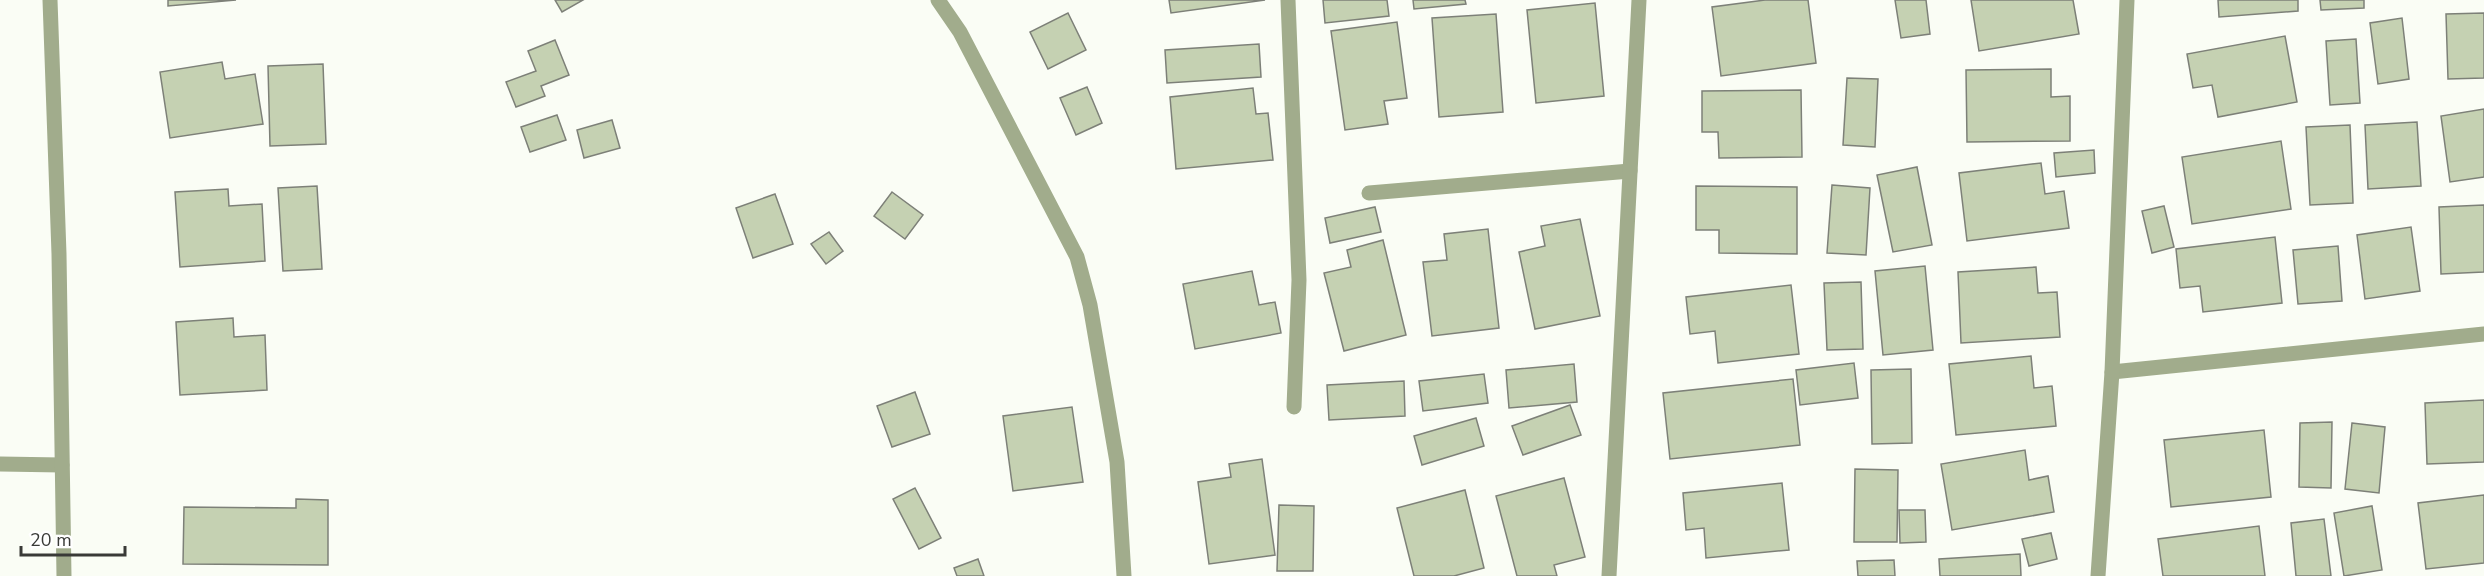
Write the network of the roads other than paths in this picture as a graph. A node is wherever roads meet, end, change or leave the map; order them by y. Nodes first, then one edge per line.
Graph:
1 (50, 0) edge
2 (938, 0) edge
3 (1288, 0) edge
4 (1639, 0) edge
5 (2127, 0) edge
6 (1630, 171) junction
7 (1369, 193) dead end
8 (2484, 334) edge
9 (2112, 372) junction
10 (1294, 407) dead end
11 (0, 464) edge
12 (62, 465) junction
13 (64, 576) edge
14 (1124, 576) edge
15 (1609, 576) edge
16 (2098, 576) edge

1 - 12 street
2 - 14 street
3 - 10 street
4 - 6 street
5 - 9 street
6 - 7 street
6 - 15 street
8 - 9 street
9 - 16 street
11 - 12 street
12 - 13 street

